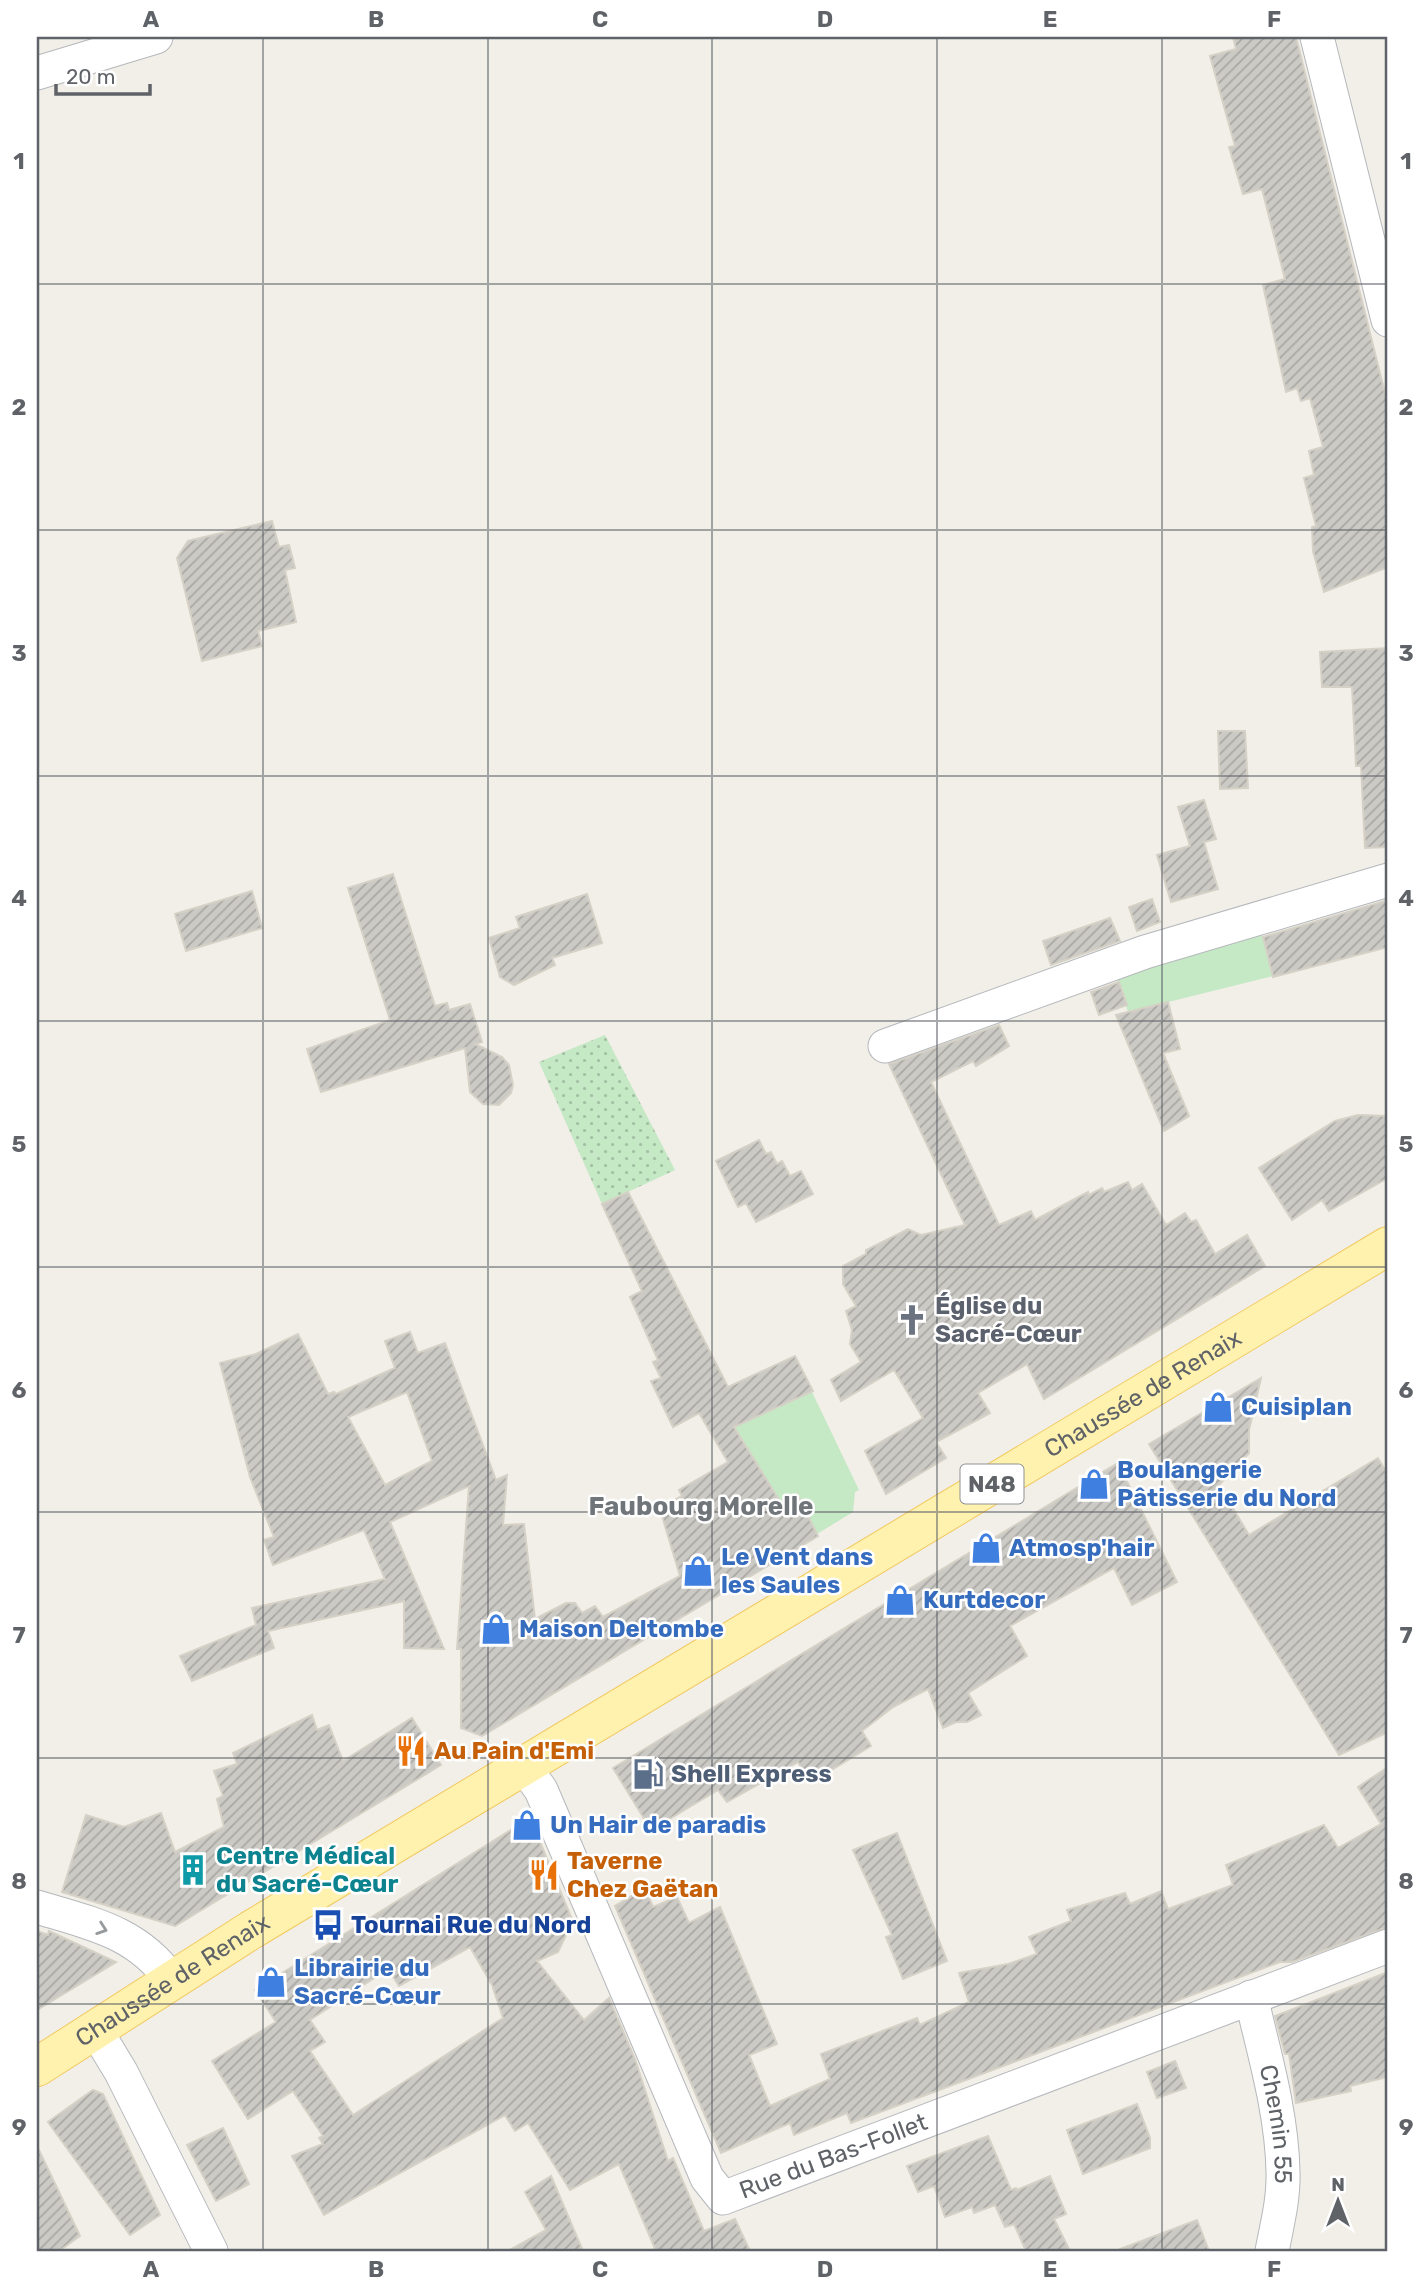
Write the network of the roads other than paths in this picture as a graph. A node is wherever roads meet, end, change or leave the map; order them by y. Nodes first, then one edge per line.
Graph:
1 (156, 37) edge
2 (1317, 37) edge
3 (37, 73) edge
4 (1388, 320) edge
5 (1388, 880) edge
6 (885, 1046) dead end
7 (1388, 1246) edge
8 (524, 1766) junction
9 (37, 1907) edge
10 (1388, 1945) edge
11 (171, 1980) junction
12 (1251, 1997) junction
13 (95, 2029) junction
14 (37, 2067) edge
15 (211, 2251) edge
16 (1272, 2251) edge

1 - 3 street
2 - 4 street
5 - 6 street
7 - 8 main road, Chaussée de Renaix / N48
8 - 11 main road, Chaussée de Renaix / N48
8 - 12 street, Rue du Bas-Follet
9 -> 11 street
10 - 12 street, Rue du Bas-Follet
11 - 13 main road, Chaussée de Renaix / N48
12 - 16 street, Chemin 55
13 - 14 main road, Chaussée de Renaix / N48
13 - 15 street

